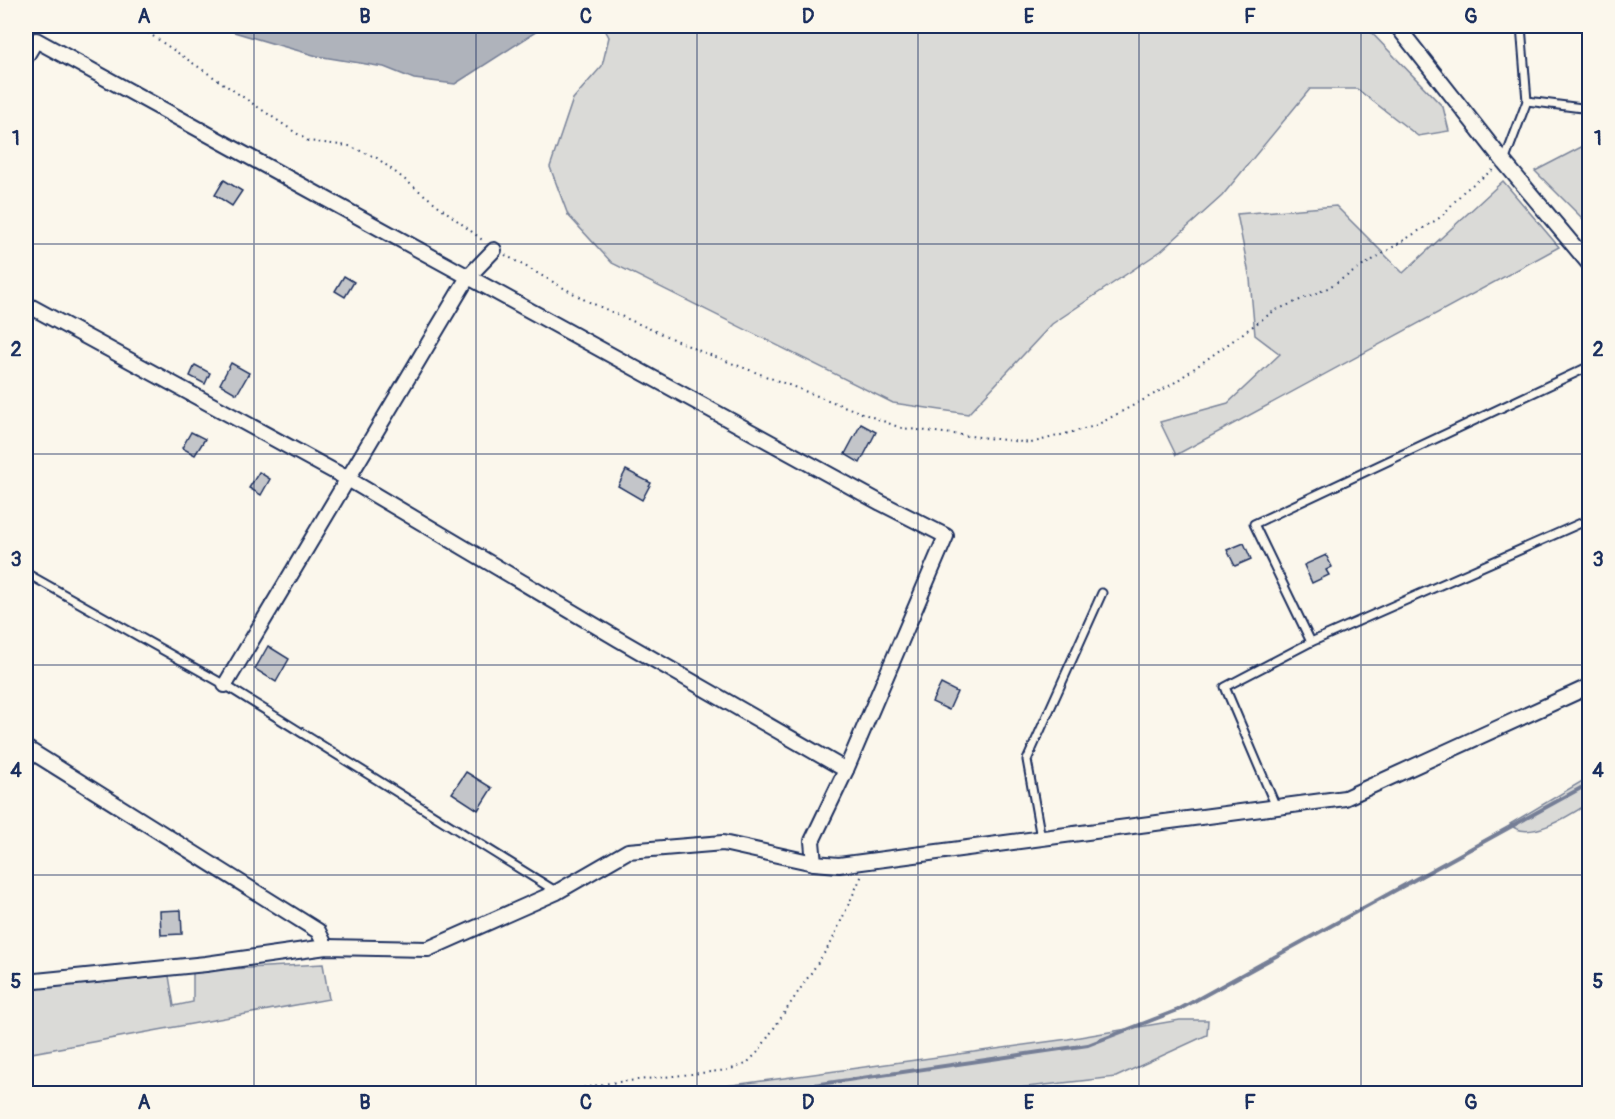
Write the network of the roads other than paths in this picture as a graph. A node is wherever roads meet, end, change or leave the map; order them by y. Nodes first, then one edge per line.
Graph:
1 (1397, 26) edge
2 (1521, 26) edge
3 (26, 57) edge
4 (1527, 101) junction
5 (1590, 109) edge
6 (1504, 162) junction
7 (494, 250) road end
8 (1590, 265) edge
9 (468, 277) junction
10 (26, 304) edge
11 (1590, 366) edge
12 (348, 479) junction
13 (1590, 519) edge
14 (26, 573) edge
15 (1102, 593) dead end
16 (1311, 642) junction
17 (225, 684) junction
18 (1590, 686) edge
19 (26, 748) edge
20 (846, 770) junction
21 (1276, 807) junction
22 (1041, 838) junction
23 (814, 862) junction
24 (557, 892) junction
25 (326, 947) junction
26 (26, 982) edge

1 - 6 street
2 - 4 lane
3 - 9 street
4 - 5 lane
4 - 6 lane
6 - 8 street
7 - 9 street
9 - 12 street
9 - 20 street
10 - 12 street
11 - 16 lane
12 - 17 street
12 - 20 street
13 - 16 lane
14 - 17 lane
15 - 22 lane
16 - 21 lane
17 - 24 lane
18 - 21 street
19 - 25 street
20 - 23 street
21 - 22 street
22 - 23 street
23 - 24 street
24 - 25 street
25 - 26 street

